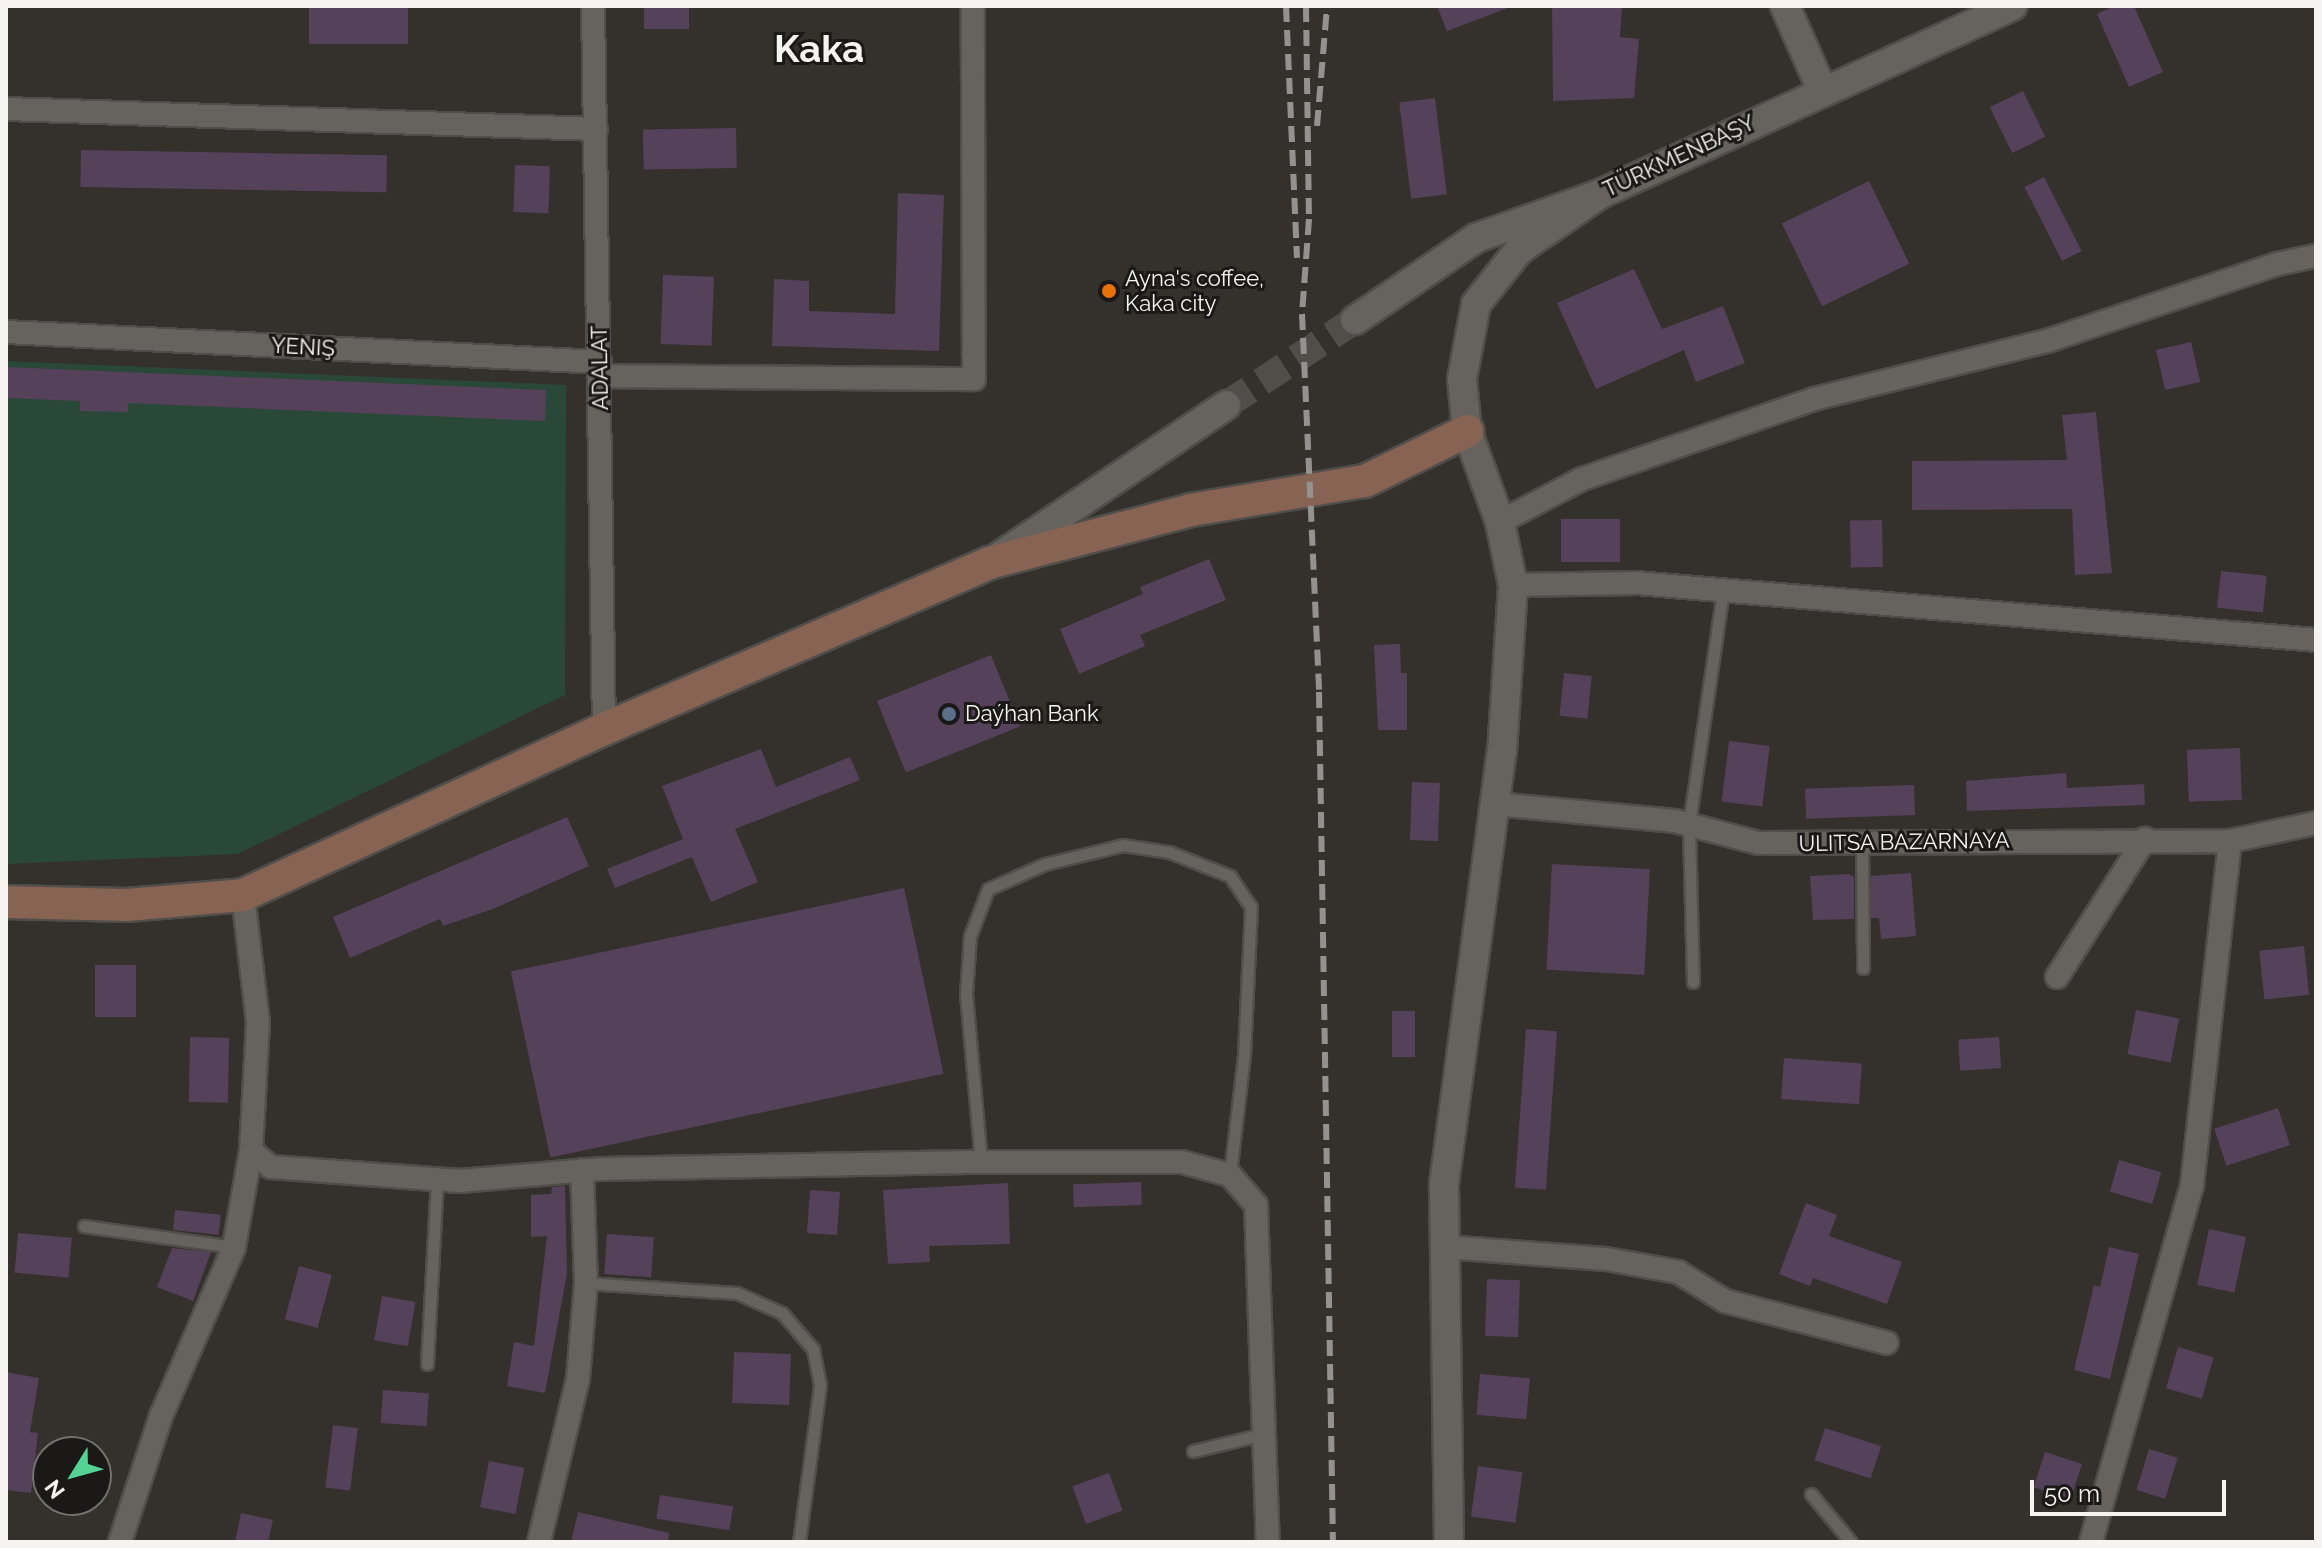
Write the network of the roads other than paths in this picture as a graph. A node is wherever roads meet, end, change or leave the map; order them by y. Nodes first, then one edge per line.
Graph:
1 (593, 6) edge
2 (973, 6) edge
3 (1785, 6) edge
4 (2012, 6) edge
5 (1822, 90) junction
6 (6, 109) edge
7 (596, 129) junction
8 (1600, 194) junction
9 (2316, 256) edge
10 (1355, 320) tunnel mouth
11 (6, 332) edge
12 (600, 369) junction
13 (1226, 405) tunnel mouth
14 (1467, 431) junction
15 (1500, 522) junction
16 (989, 563) junction
17 (1513, 585) junction
18 (1723, 592) junction
19 (2316, 640) edge
20 (604, 729) junction
21 (1495, 804) junction
22 (2316, 823) edge
23 (1689, 824) junction
24 (2145, 839) junction
25 (2230, 841) junction
26 (1862, 844) junction
27 (243, 895) junction
28 (6, 902) edge
29 (1863, 968) dead end
30 (2057, 977) dead end
31 (1693, 982) dead end
32 (251, 1151) junction
33 (981, 1162) junction
34 (582, 1170) junction
35 (1230, 1175) junction
36 (437, 1179) junction
37 (84, 1226) dead end
38 (234, 1247) junction
39 (1445, 1247) junction
40 (586, 1283) junction
41 (1887, 1343) dead end
42 (427, 1364) dead end
43 (1264, 1434) junction
44 (1193, 1451) dead end
45 (1811, 1494) dead end
46 (120, 1542) edge
47 (539, 1542) edge
48 (799, 1542) edge
49 (1268, 1542) edge
50 (1449, 1542) edge
51 (1851, 1542) edge
52 (2091, 1542) edge

1 - 7 street, ADALAT
2 - 12 street, YENIŞ
3 - 5 street
4 - 5 street, TÜRKMENBAŞY
5 - 8 street, TÜRKMENBAŞY
6 - 7 street
7 - 12 street, ADALAT
8 - 10 street, TÜRKMENBAŞY
8 - 14 street
9 - 15 street
11 - 12 street, YENIŞ
12 - 20 street, ADALAT
13 - 16 street
14 - 15 street
14 - 16 main road
15 - 17 street
16 - 20 main road
17 - 18 street
17 - 21 street
18 - 19 street
18 - 23 lane
20 - 27 main road
21 - 23 street, ULITSA BAZARNAYA
21 - 39 street
22 - 25 street, ULITSA BAZARNAYA
23 - 26 street, ULITSA BAZARNAYA
23 - 31 lane
24 - 25 street, ULITSA BAZARNAYA
24 - 26 street, ULITSA BAZARNAYA
24 - 30 street
25 - 52 street
26 - 29 lane
27 - 28 main road
27 - 32 street
32 - 36 street
32 - 38 street
33 - 34 street
33 - 35 street
33 - 35 lane
34 - 36 street
34 - 40 street
35 - 43 street
36 - 42 lane
37 - 38 lane
38 - 46 street
39 - 41 street
39 - 50 street
40 - 47 street
40 - 48 lane
43 - 44 lane
43 - 49 street
45 - 51 lane

